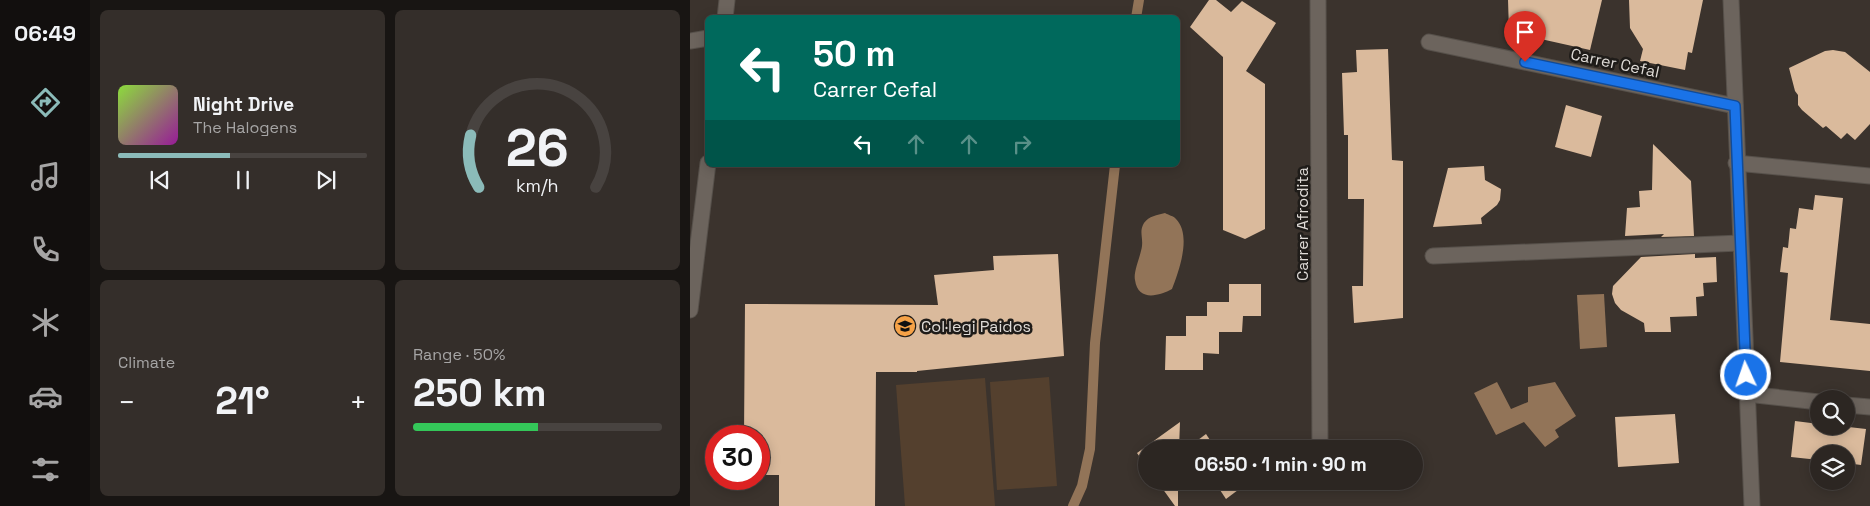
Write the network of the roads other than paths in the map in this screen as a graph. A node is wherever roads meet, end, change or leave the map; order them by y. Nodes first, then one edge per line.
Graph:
1 (727, 0) edge
2 (1318, 0) edge
3 (1731, 0) edge
4 (725, 15) edge
5 (705, 38) edge
6 (690, 40) edge
7 (1430, 42) dead end
8 (1735, 106) junction
9 (1736, 163) junction
10 (708, 167) edge
11 (1870, 176) edge
12 (1740, 243) junction
13 (1433, 256) dead end
14 (690, 310) edge
15 (1747, 394) junction
16 (1810, 401) edge
17 (1855, 405) edge
18 (1870, 407) edge
19 (1320, 440) edge
20 (1752, 506) edge

1 - 4 street
2 - 19 street, Carrer Afrodita
3 - 8 street
5 - 6 street
7 - 8 street, Carrer Cefal
8 - 9 street
9 - 11 street
9 - 12 street
10 - 14 street
12 - 13 street
12 - 15 street
15 - 16 street
15 - 20 street
17 - 18 street

